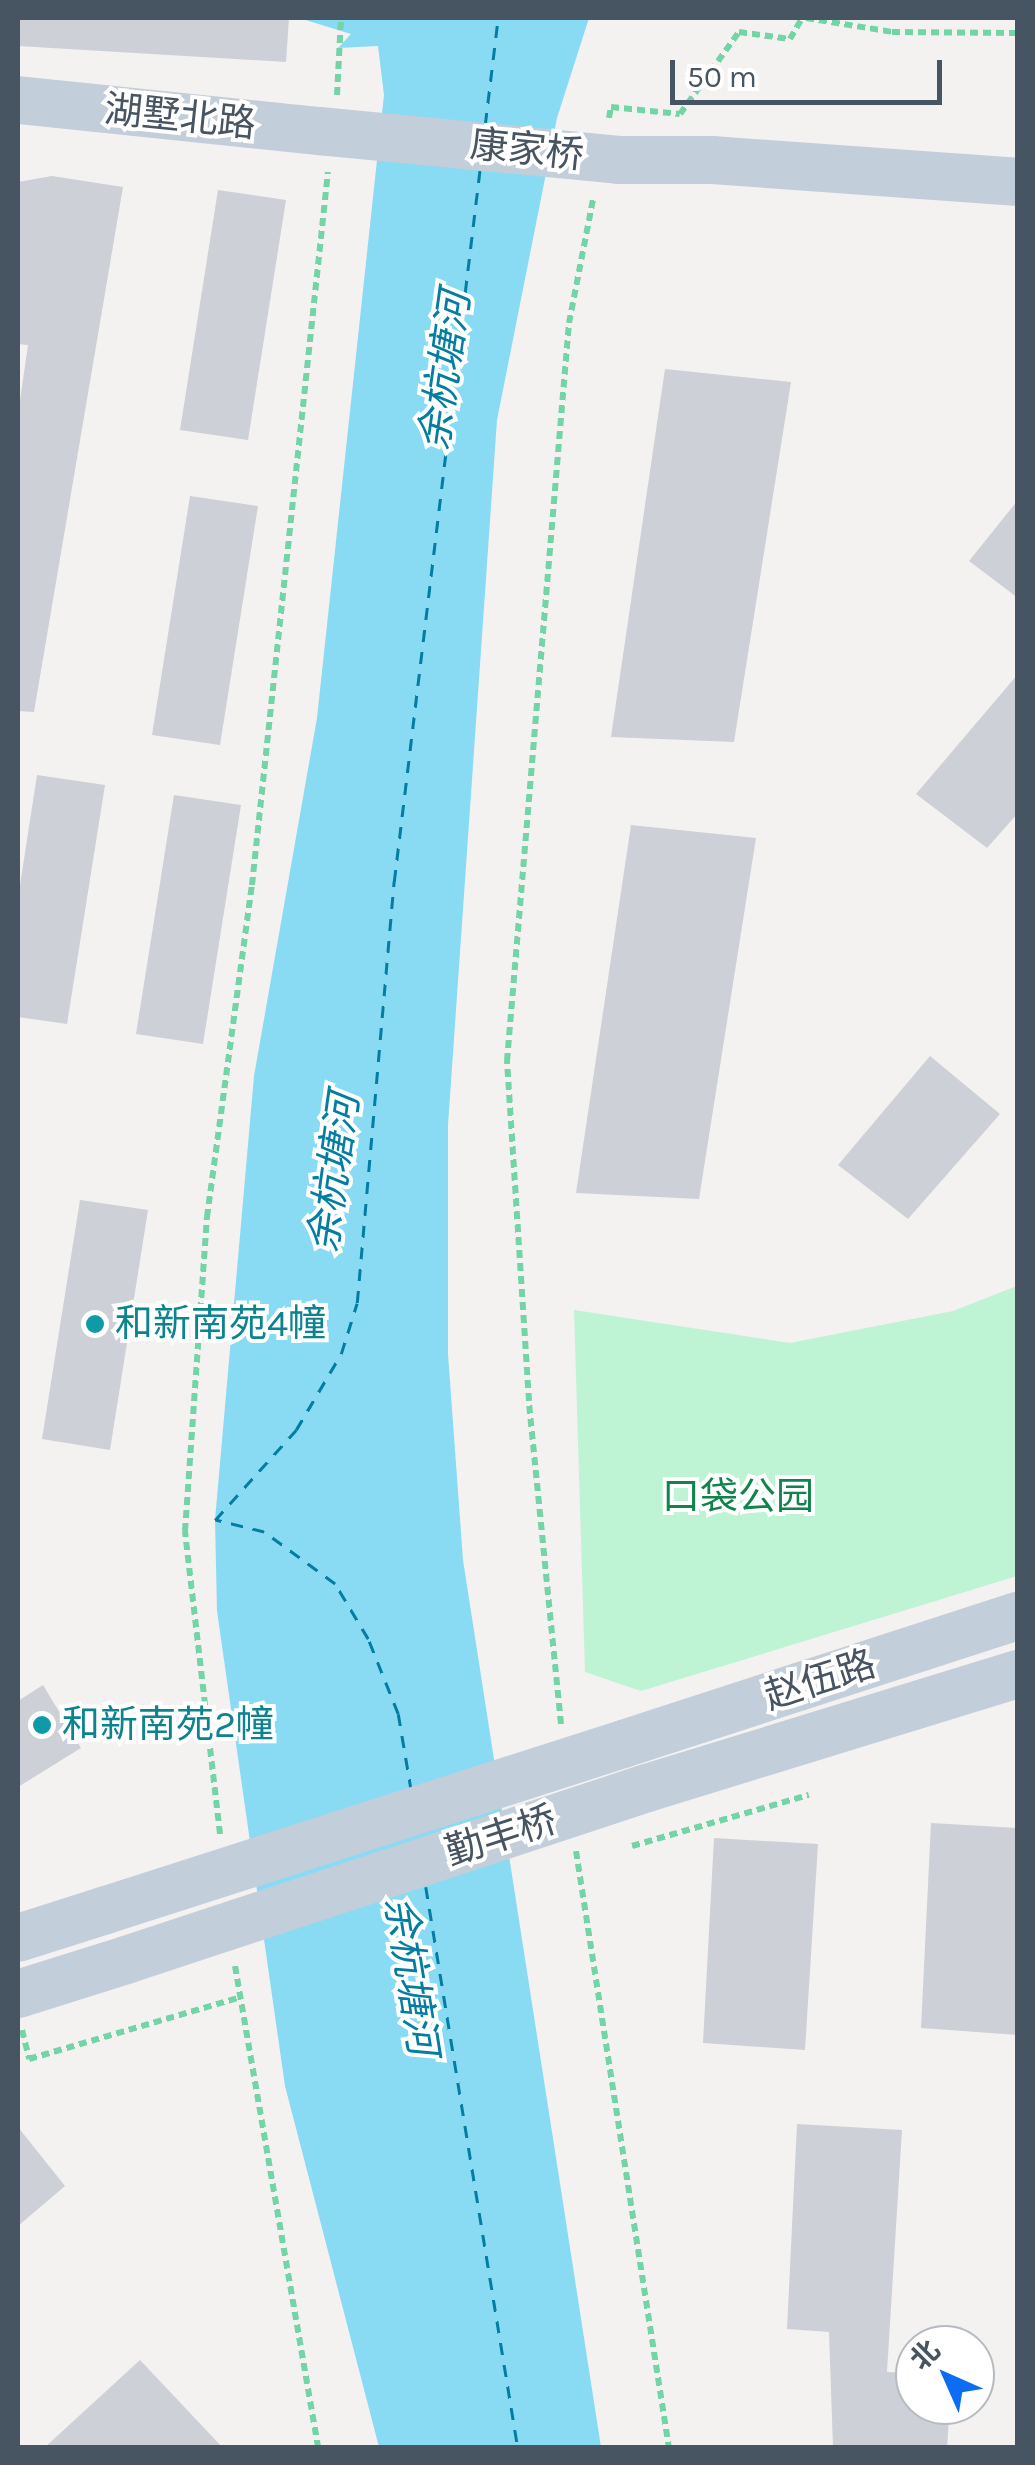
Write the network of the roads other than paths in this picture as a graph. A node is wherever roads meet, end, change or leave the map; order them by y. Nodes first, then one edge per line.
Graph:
1 (18, 100) edge
2 (331, 133) joint
3 (1018, 182) edge
4 (1018, 1616) edge
5 (1018, 1674) edge
6 (623, 1744) joint
7 (647, 1788) joint
8 (18, 1938) edge
9 (29, 2008) edge

1 - 2 main road, 湖墅北路
2 - 3 main road, 康家桥, bridge
4 - 6 main road, 赵伍路
5 - 7 main road, 赵伍路
6 - 8 main road, 勤丰桥, bridge
7 - 9 main road, 勤丰桥, bridge

